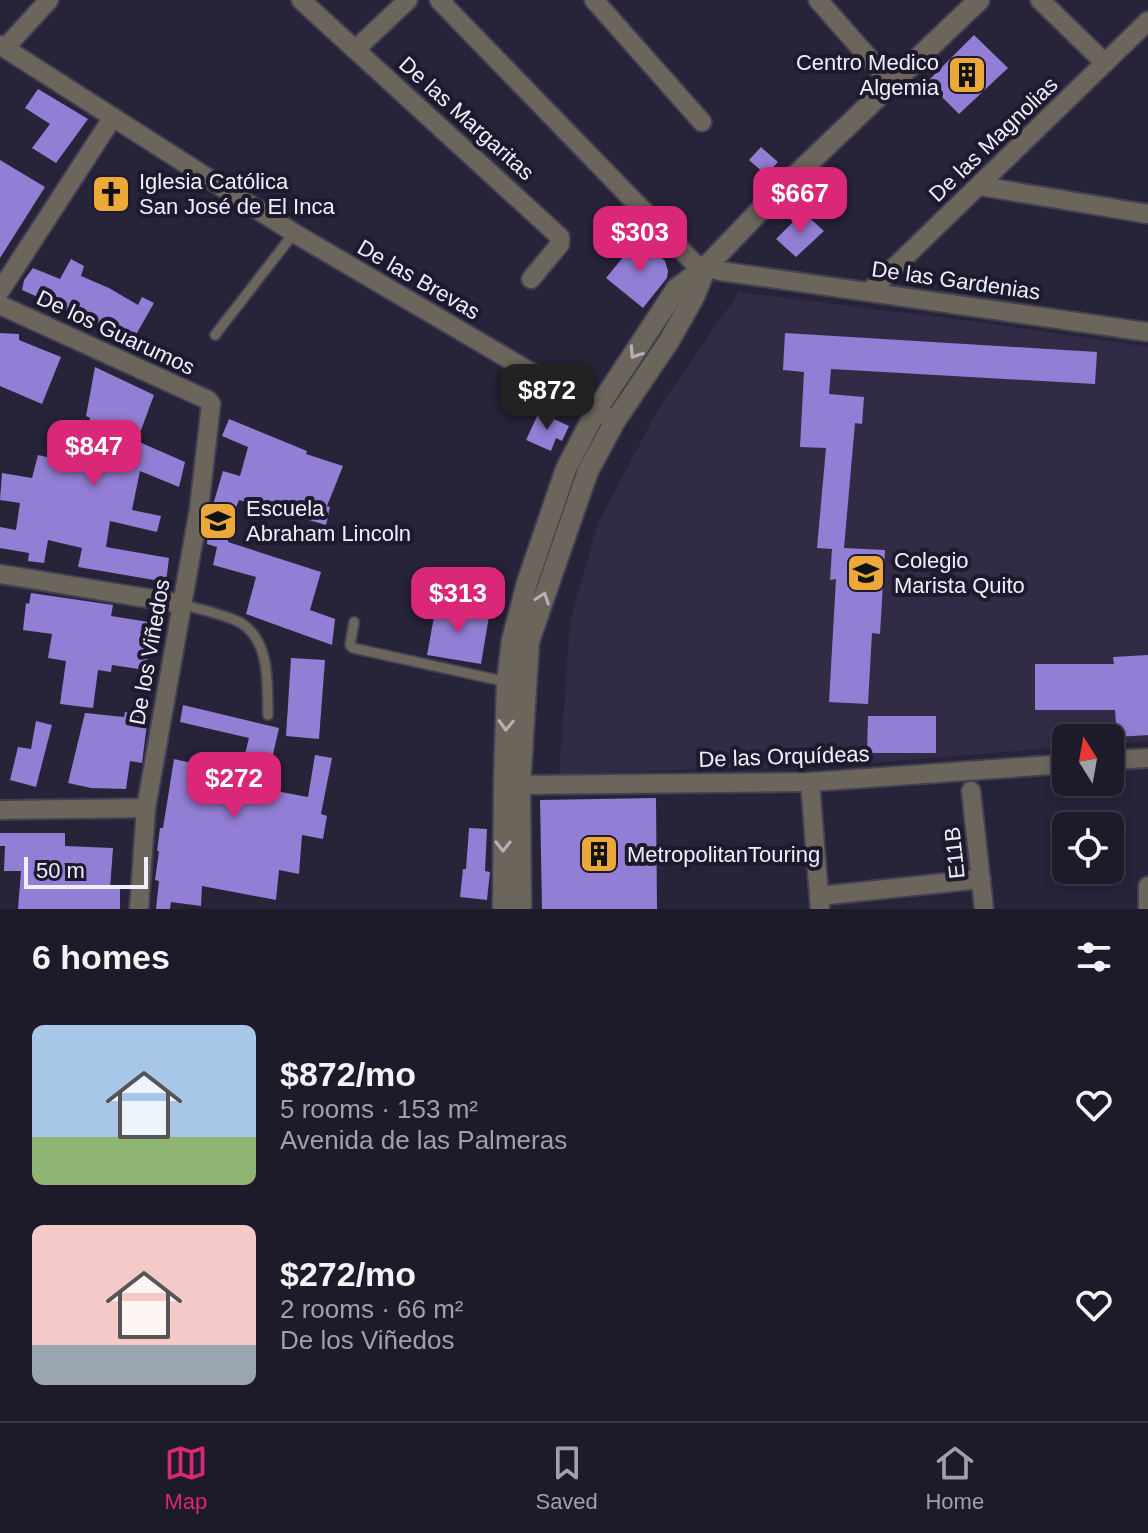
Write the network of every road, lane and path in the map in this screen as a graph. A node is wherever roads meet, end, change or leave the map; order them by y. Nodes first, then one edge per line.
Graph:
1 (49, 0) edge
2 (301, 0) edge
3 (408, 0) edge
4 (439, 0) edge
5 (594, 0) edge
6 (818, 0) edge
7 (979, 0) edge
8 (1040, 0) edge
9 (1148, 21) edge
10 (2, 47) edge
11 (356, 49) junction
12 (1105, 63) junction
13 (892, 84) junction
14 (113, 117) junction
15 (702, 122) dead end
16 (980, 186) junction
17 (1148, 214) edge
18 (294, 233) junction
19 (706, 267) junction
20 (531, 279) dead end
21 (0, 291) edge
22 (870, 291) junction
23 (0, 305) edge
24 (1148, 332) edge
25 (215, 335) dead end
26 (211, 404) joint
27 (596, 411) junction
28 (615, 421) junction
29 (0, 574) edge
30 (182, 604) junction
31 (354, 622) dead end
32 (507, 682) junction
33 (268, 715) dead end
34 (1148, 758) edge
35 (1124, 759) edge
36 (1052, 765) edge
37 (810, 782) junction
38 (512, 784) junction
39 (971, 791) dead end
40 (146, 808) junction
41 (0, 810) edge
42 (981, 879) junction
43 (1148, 886) edge
44 (819, 902) edge
45 (139, 909) edge
46 (503, 909) edge
47 (521, 909) edge
48 (984, 909) edge
49 (1148, 909) edge

1 - 10 street
2 - 11 street, De las Margaritas
3 - 11 street
4 - 19 street, De las Gardenias
5 - 15 street
6 - 13 street
7 - 13 street
8 - 12 street
9 - 12 street, De las Magnolias
10 - 14 street, De las Brevas
11 - 20 street, De las Margaritas
12 - 16 street, De las Magnolias
13 - 19 street
14 - 18 street, De las Brevas
14 - 21 street
16 - 17 street
16 - 22 street, De las Magnolias
18 - 25 lane
18 - 27 street, De las Brevas
19 - 22 street, De las Gardenias
19 -> 27 street
19 - 28 street
22 - 24 street, De las Gardenias
23 - 26 street, De los Guarumos
26 - 30 street, De los Viñedos
27 - 28 street, De las Brevas
27 - 32 street
38 -> 28 street
29 - 30 street
30 - 33 lane
30 - 40 street, De los Viñedos
31 - 32 lane
32 -> 38 street
34 - 35 street
36 - 37 street, De las Orquídeas
37 - 38 street, De las Orquídeas
37 - 44 street
38 -> 46 street
38 - 47 street
39 - 42 street, E11B
40 - 41 street
40 - 45 street, De los Viñedos
42 - 44 street
42 - 48 street, E11B
43 - 49 street

